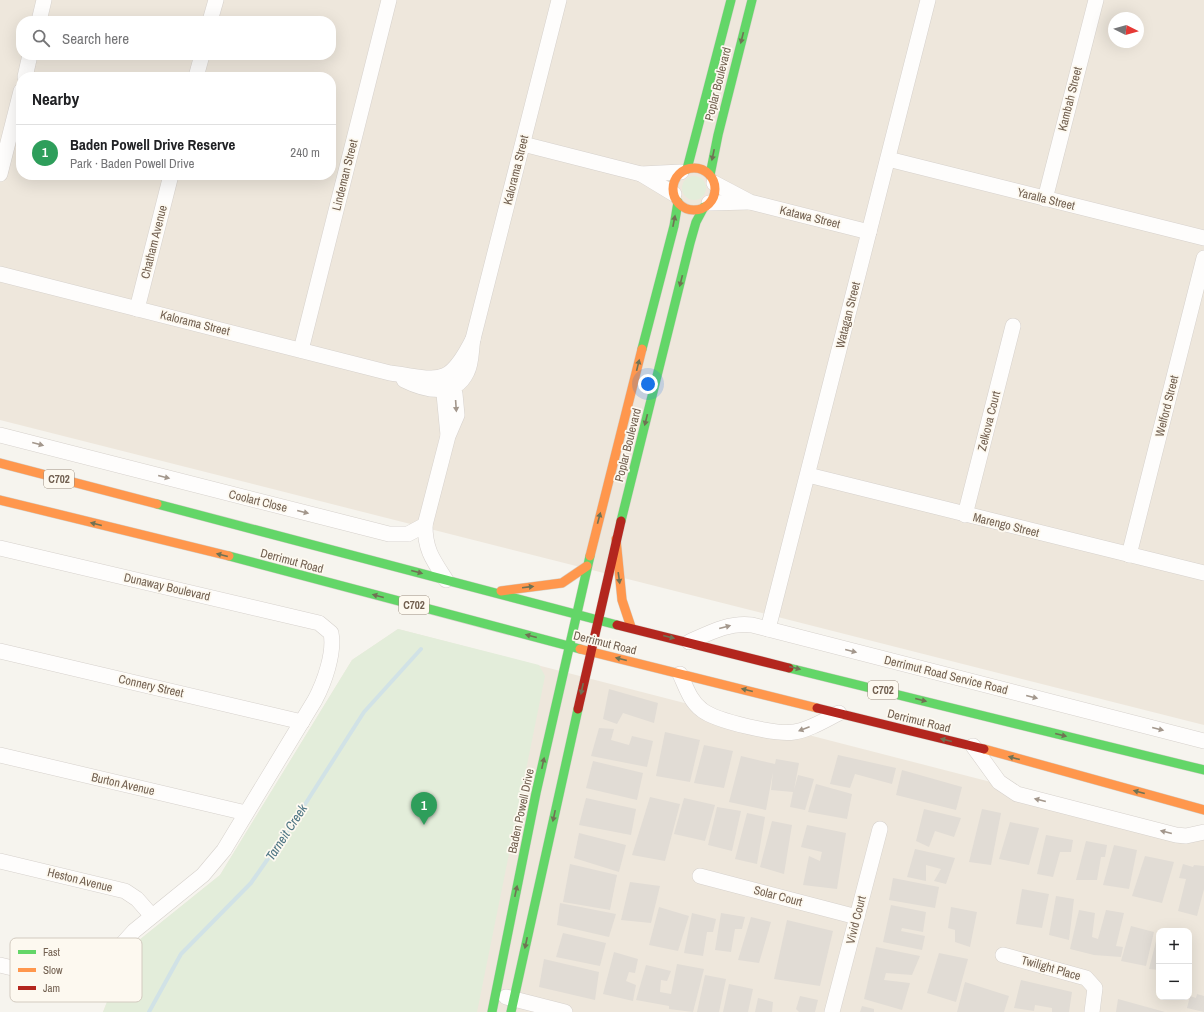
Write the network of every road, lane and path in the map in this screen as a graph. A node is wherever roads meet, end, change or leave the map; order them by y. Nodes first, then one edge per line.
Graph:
1 (44, 0) edge
2 (216, 0) edge
3 (390, 0) edge
4 (559, 0) edge
5 (730, 0) edge
6 (752, 0) edge
7 (928, 0) edge
8 (1096, 0) edge
9 (40, 16) edge
10 (211, 16) edge
11 (29, 60) edge
12 (201, 60) edge
13 (25, 72) edge
14 (197, 72) edge
15 (16, 111) edge
16 (523, 144) junction
17 (888, 159) junction
18 (684, 170) junction
19 (0, 174) edge
20 (641, 174) junction
21 (712, 179) junction
22 (170, 180) edge
23 (676, 198) junction
24 (1045, 199) junction
25 (750, 202) junction
26 (706, 205) junction
27 (869, 232) junction
28 (1204, 238) edge
29 (1204, 258) edge
30 (0, 274) edge
31 (138, 309) junction
32 (1013, 326) dead end
33 (301, 350) junction
34 (447, 384) junction
35 (0, 434) edge
36 (0, 463) edge
37 (808, 475) junction
38 (0, 500) edge
39 (965, 515) junction
40 (425, 525) junction
41 (616, 539) junction
42 (0, 548) edge
43 (1129, 555) junction
44 (587, 566) junction
45 (1204, 573) edge
46 (446, 580) junction
47 (490, 592) junction
48 (576, 615) junction
49 (598, 620) junction
50 (631, 627) junction
51 (768, 629) junction
52 (689, 642) junction
53 (568, 646) junction
54 (0, 651) edge
55 (591, 651) junction
56 (680, 674) junction
57 (839, 713) junction
58 (302, 722) junction
59 (1204, 741) edge
60 (973, 746) junction
61 (0, 755) edge
62 (1204, 770) edge
63 (1204, 810) edge
64 (246, 813) junction
65 (880, 829) dead end
66 (1204, 832) edge
67 (0, 861) edge
68 (700, 876) dead end
69 (152, 916) junction
70 (857, 916) junction
71 (126, 938) edge
72 (1003, 955) dead end
73 (0, 965) edge
74 (10, 967) edge
75 (495, 994) junction
76 (512, 1005) edge
77 (492, 1012) edge
78 (565, 1012) edge
79 (832, 1012) edge
80 (1092, 1012) edge

1 - 9 street
2 - 10 street
3 - 33 street, Lindeman Street
4 - 16 street, Kalorama Street
5 - 18 main road, Poplar Boulevard
6 -> 21 main road, Poplar Boulevard
7 - 17 street, Watagan Street
8 - 24 street, Kambah Street
11 - 13 street
12 - 14 street
15 - 19 street
16 - 20 street
16 - 34 street, Kalorama Street
17 - 24 street, Yaralla Street
17 - 27 street, Watagan Street
18 - 20 street
18 - 21 main road
18 - 23 main road
20 - 23 street
21 - 25 street, Katawa Street
21 - 26 main road
22 - 31 street, Chatham Avenue
23 - 26 main road
44 -> 23 main road, Poplar Boulevard
24 - 28 street, Yaralla Street
25 - 26 street, Katawa Street
25 - 27 street, Katawa Street
26 -> 41 main road, Poplar Boulevard
27 - 37 street, Watagan Street
29 - 43 street, Welford Street
30 - 31 street, Kalorama Street
31 - 33 street, Kalorama Street
32 - 39 street, Zelkova Court
33 - 34 street, Kalorama Street
34 - 40 street
35 -> 40 street, Coolart Close
36 -> 46 main road, Derrimut Road / C702
37 - 39 street, Marengo Street
37 - 51 street, Watagan Street
53 -> 38 main road, Derrimut Road / C702
39 - 43 street, Marengo Street
40 - 46 street
41 - 49 main road, Poplar Boulevard
41 -> 50 main road
42 - 58 street, Dunaway Boulevard
43 - 45 street, Marengo Street
47 -> 44 main road
44 - 48 main road, Poplar Boulevard
46 - 47 main road, Derrimut Road / C702
47 - 48 main road, Derrimut Road / C702
48 - 49 main road, Derrimut Road / C702
48 - 53 main road, Baden Powell Drive
49 - 50 main road, Derrimut Road / C702
49 - 55 main road
50 -> 52 main road, Derrimut Road / C702
52 -> 51 street, Derrimut Road Service Road
51 -> 59 street, Derrimut Road Service Road
52 -> 62 main road, Derrimut Road / C702
53 - 55 main road, Derrimut Road / C702
75 -> 53 main road, Baden Powell Drive
54 - 58 street, Connery Street
56 -> 55 main road, Derrimut Road / C702
55 -> 76 main road
57 -> 56 main road, Derrimut Road / C702
57 -> 56 street
60 -> 57 main road, Derrimut Road / C702
58 - 64 street
63 -> 60 main road, Derrimut Road / C702
66 -> 60 street
61 - 64 street, Burton Avenue
64 - 69 street
65 - 70 street, Vivid Court
67 - 69 street, Heston Avenue
68 - 70 street, Solar Court
69 - 71 street
70 - 79 street, Vivid Court
72 - 80 street, Twilight Place
73 - 74 street
75 - 76 street
75 - 77 main road, Baden Powell Drive
76 - 78 street

